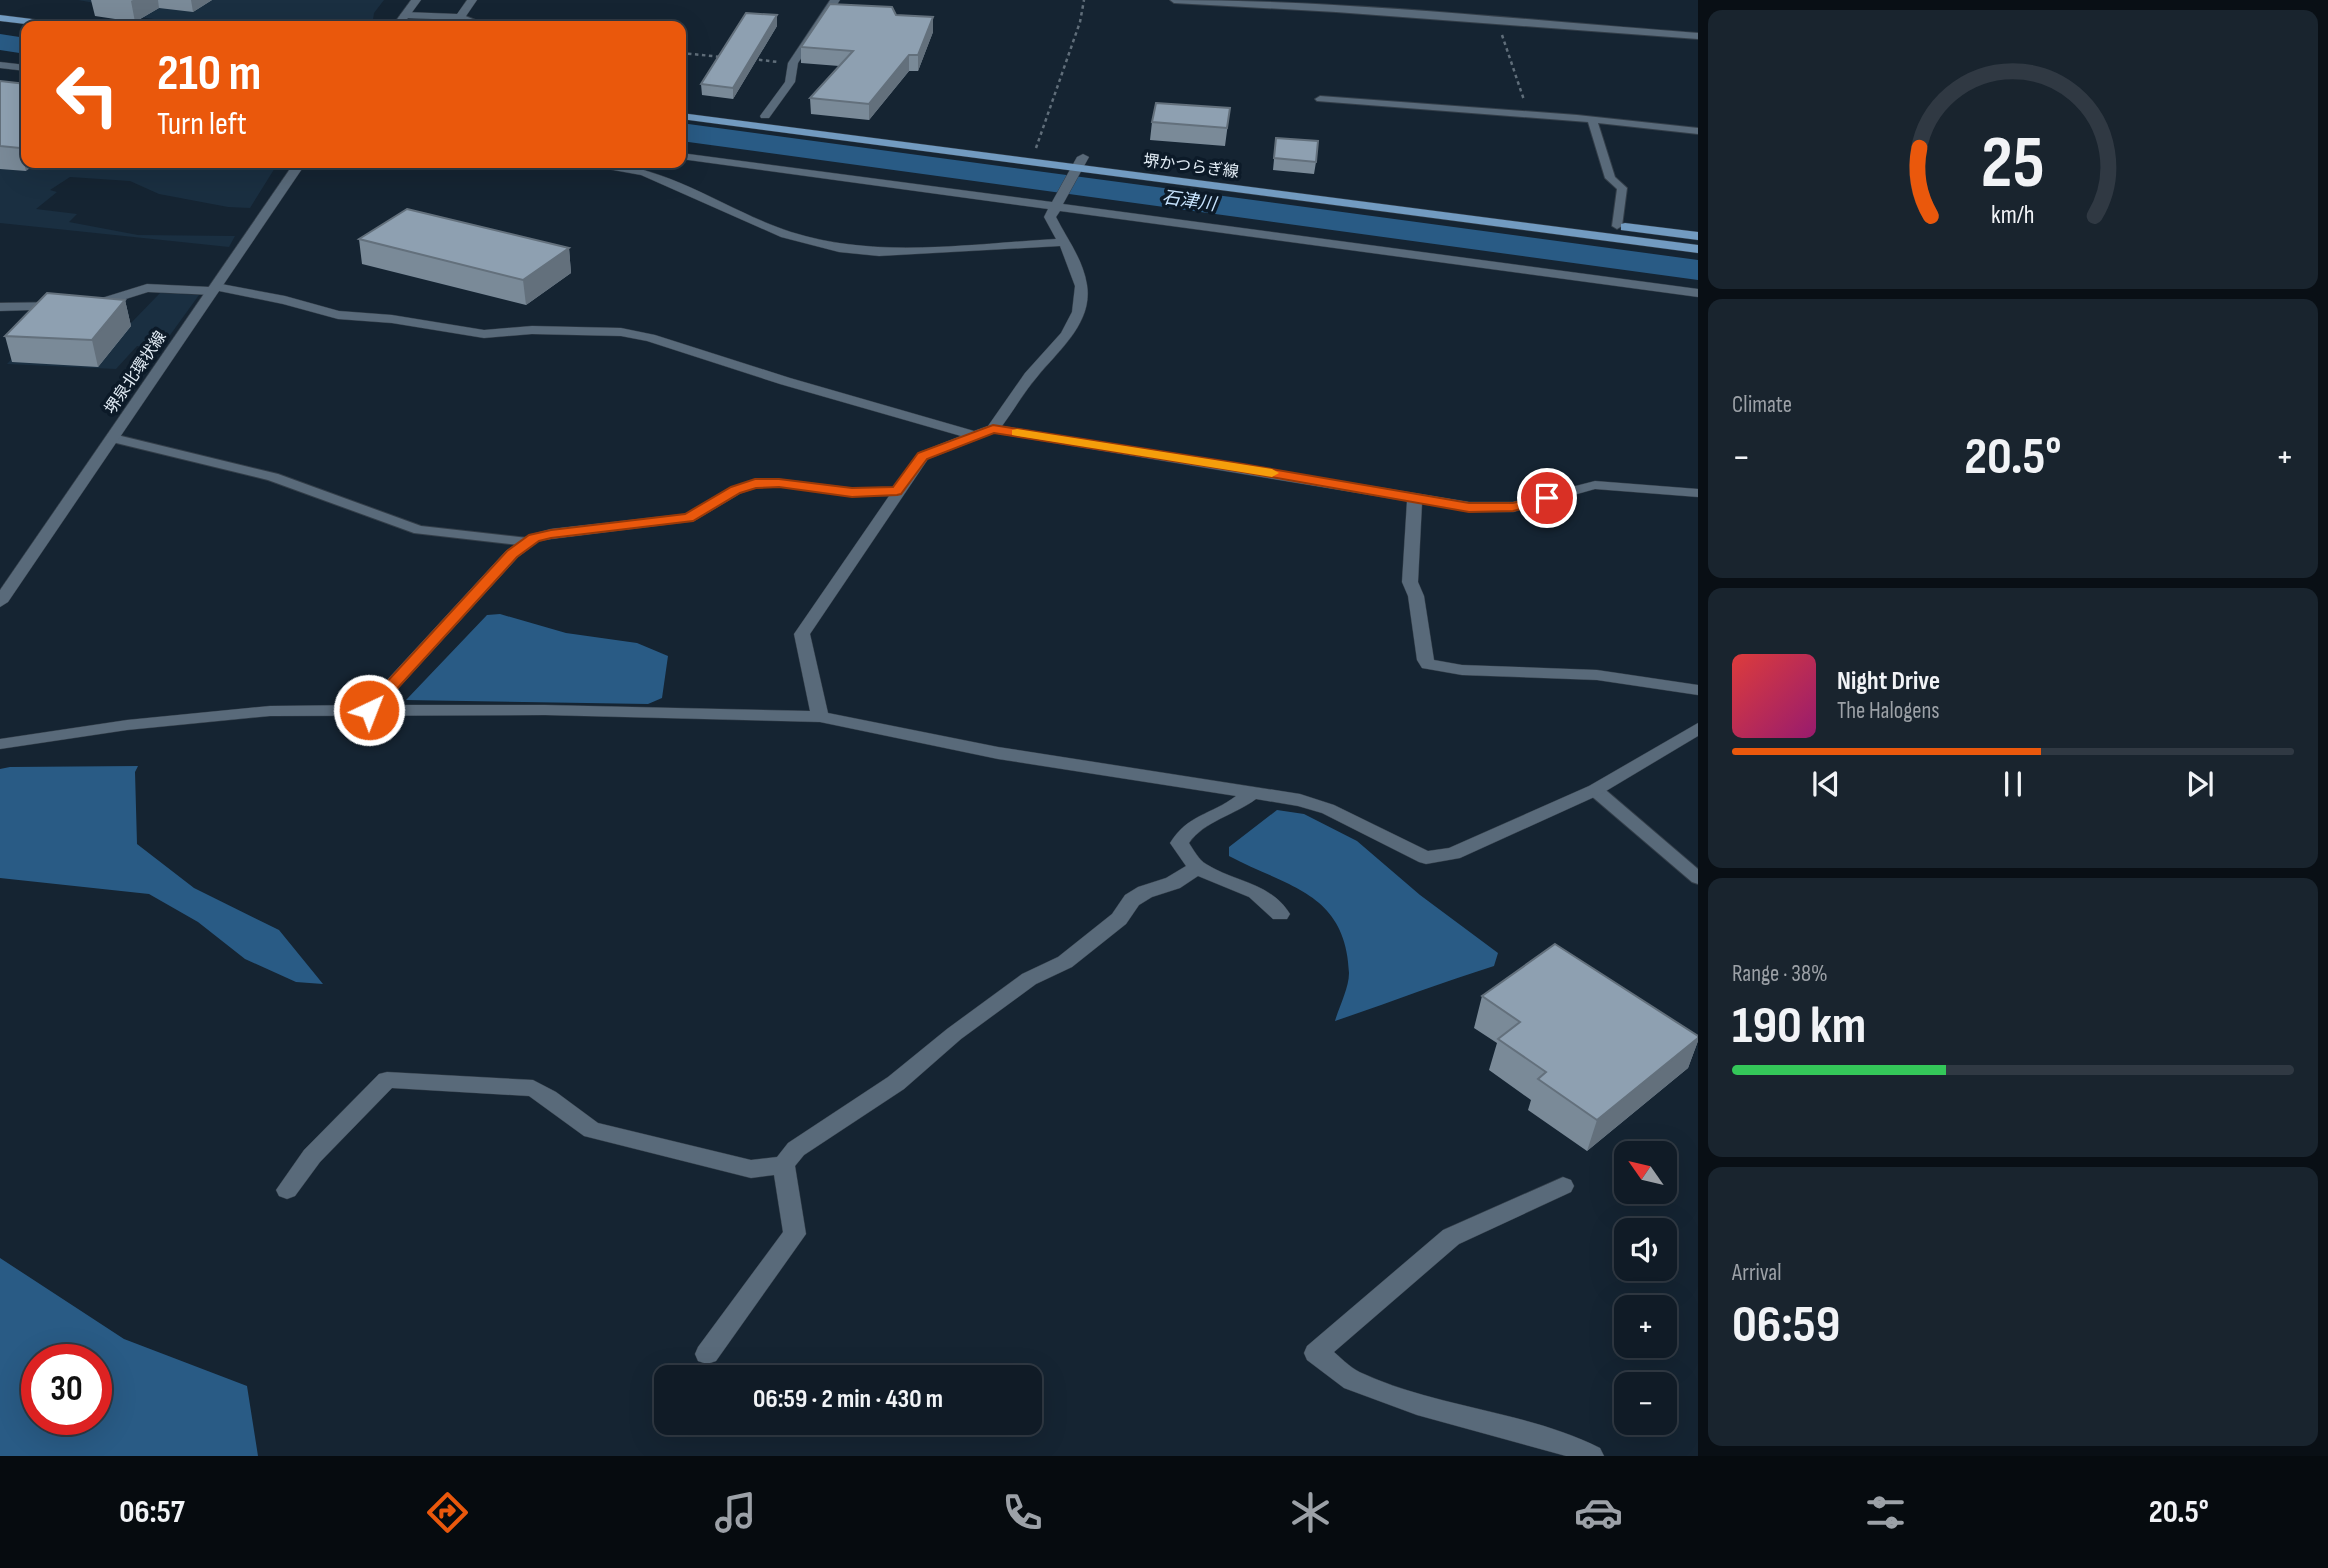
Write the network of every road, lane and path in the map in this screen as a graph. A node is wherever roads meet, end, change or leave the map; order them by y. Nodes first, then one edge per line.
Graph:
1 (416, 0) edge
2 (472, 0) edge
3 (835, 0) edge
4 (1084, 0) edge
5 (1174, 0) edge
6 (405, 15) junction
7 (460, 17) junction
8 (0, 18) edge
9 (24, 21) edge
10 (401, 21) edge
11 (471, 21) edge
12 (1498, 22) junction
13 (0, 29) edge
14 (21, 31) edge
15 (1698, 36) edge
16 (686, 53) edge
17 (730, 57) edge
18 (743, 59) edge
19 (793, 63) junction
20 (0, 65) edge
21 (21, 67) edge
22 (1320, 99) dead end
23 (686, 107) edge
24 (1528, 114) junction
25 (765, 116) junction
26 (686, 117) edge
27 (1592, 120) junction
28 (1698, 131) edge
29 (1035, 151) junction
30 (686, 157) edge
31 (1077, 167) junction
32 (297, 168) edge
33 (621, 168) edge
34 (1055, 206) junction
35 (1617, 226) junction
36 (1698, 236) edge
37 (1065, 242) junction
38 (1698, 249) edge
39 (215, 289) junction
40 (1698, 293) edge
41 (0, 307) edge
42 (993, 429) junction
43 (975, 436) junction
44 (113, 438) junction
45 (897, 491) junction
46 (1698, 493) edge
47 (1415, 498) junction
48 (528, 542) junction
49 (0, 602) edge
50 (1698, 690) edge
51 (369, 710) junction
52 (820, 717) junction
53 (1698, 728) edge
54 (0, 744) edge
55 (1595, 790) junction
56 (1252, 793) junction
57 (1197, 868) junction
58 (1698, 878) edge
59 (1280, 914) dead end
60 (784, 1165) junction
61 (1563, 1186) dead end
62 (287, 1190) dead end
63 (706, 1354) dead end
64 (1591, 1456) edge

1 - 6 street
2 - 7 street
3 - 19 street
4 - 29 path
5 - 12 lane
6 - 7 street
6 - 10 street
7 - 11 lane
8 - 9 main road
12 - 15 lane
12 - 24 path
13 - 14 main road
16 - 17 path
18 - 19 path
19 - 25 street
20 - 21 street
22 - 24 lane
23 - 25 main road, 堺かつらぎ線
24 - 27 lane
25 - 29 main road, 堺かつらぎ線
26 - 31 main road, 堺かつらぎ線
27 - 28 lane
27 - 35 lane
29 - 31 main road, 堺かつらぎ線
30 - 34 street
31 - 34 street
31 - 35 main road, 堺かつらぎ線
31 - 38 main road, 堺かつらぎ線
32 - 39 street, 堺泉北環状線
33 - 37 street
34 - 37 street
34 - 40 street
35 - 36 main road, 堺かつらぎ線
37 - 42 street
39 - 41 street
39 - 43 street
39 - 44 street, 堺泉北環状線
42 - 43 street
42 - 47 street
43 - 45 street
44 - 48 lane
44 - 49 street, 堺泉北環状線
45 - 48 street
45 - 52 street
46 - 47 street
47 - 50 street
48 - 51 street
51 - 52 street
51 - 54 street
52 - 56 street
53 - 55 street
55 - 56 street
55 - 58 lane
56 - 57 street
57 - 59 street
57 - 60 street
60 - 62 street
60 - 63 street
61 - 64 street

